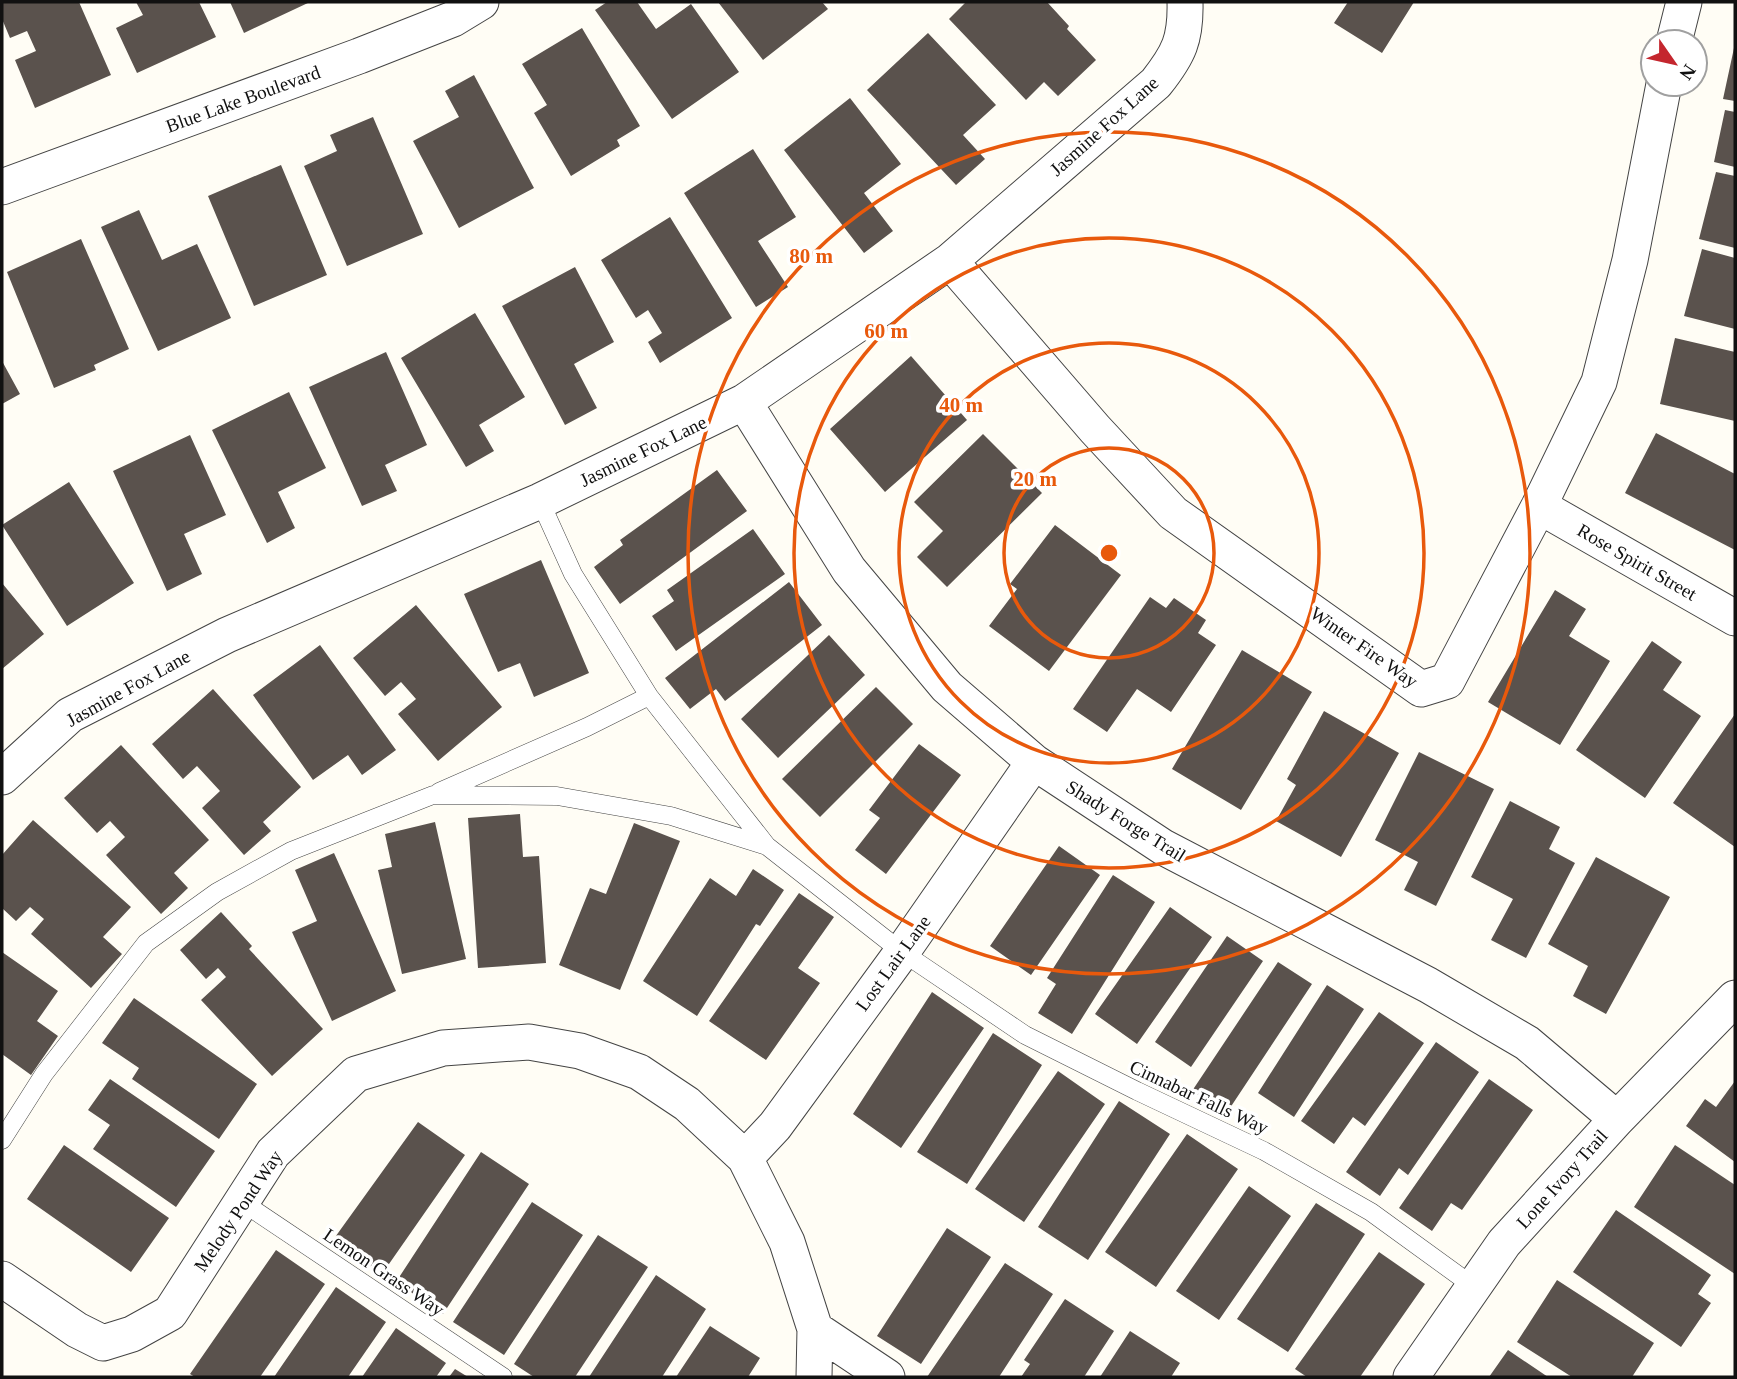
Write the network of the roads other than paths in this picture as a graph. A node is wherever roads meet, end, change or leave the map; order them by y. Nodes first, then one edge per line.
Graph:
1 (481, 2) edge
2 (1684, 2) edge
3 (1190, 12) edge
4 (1678, 28) edge
5 (1661, 98) edge
6 (2, 187) edge
7 (950, 261) junction
8 (744, 402) junction
9 (540, 501) junction
10 (1539, 506) junction
11 (1735, 618) edge
12 (649, 696) junction
13 (1034, 762) junction
14 (2, 777) edge
15 (433, 795) junction
16 (767, 846) junction
17 (902, 952) junction
18 (1735, 998) edge
19 (1617, 1119) junction
20 (2, 1140) edge
21 (745, 1157) junction
22 (242, 1202) junction
23 (2, 1279) edge
24 (1473, 1286) junction
25 (815, 1329) junction
26 (503, 1377) edge
27 (814, 1377) edge
28 (887, 1377) edge
29 (1411, 1377) edge

1 - 6 street, Blue Lake Boulevard
2 - 4 street
3 - 7 street, Jasmine Fox Lane
5 - 10 street, Winter Fire Way
7 - 8 street, Jasmine Fox Lane
7 - 10 street, Winter Fire Way
8 - 9 street, Jasmine Fox Lane
8 - 13 street, Shady Forge Trail
9 - 12 lane
9 - 14 street, Jasmine Fox Lane
10 - 11 street, Rose Spirit Street
12 - 15 lane
12 - 16 lane
13 - 17 street, Lost Lair Lane
13 - 19 street, Shady Forge Trail
15 - 16 lane
15 - 20 lane
16 - 17 lane, Cinnabar Falls Way
17 - 21 street, Lost Lair Lane
17 - 24 lane, Cinnabar Falls Way
18 - 19 street, Lone Ivory Trail
19 - 24 street, Lone Ivory Trail
21 - 22 street, Melody Pond Way
21 - 25 street, Melody Pond Way
22 - 23 street, Melody Pond Way
22 - 26 lane, Lemon Grass Way
24 - 29 street, Lone Ivory Trail
25 - 27 street
25 - 28 street

